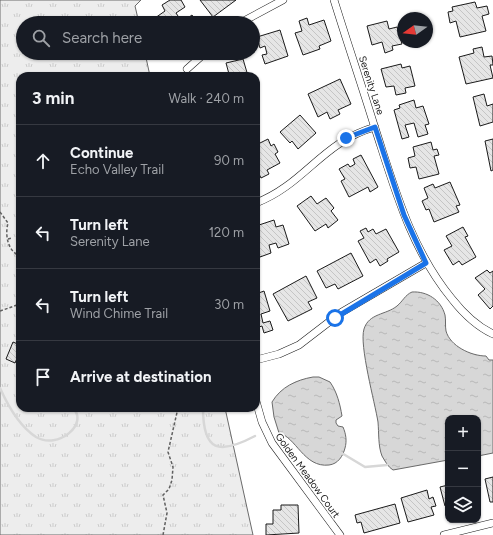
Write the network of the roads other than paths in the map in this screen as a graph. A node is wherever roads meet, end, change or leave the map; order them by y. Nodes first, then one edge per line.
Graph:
1 (283, 0) edge
2 (334, 0) edge
3 (253, 16) edge
4 (198, 60) edge
5 (187, 70) dead end
6 (375, 127) junction
7 (260, 201) edge
8 (426, 263) junction
9 (493, 334) edge
10 (260, 359) edge
11 (259, 412) edge
12 (493, 523) edge
13 (340, 535) edge
14 (444, 535) edge

1 - 3 street
2 - 6 street, Serenity Lane
4 - 5 street
6 - 7 street
6 - 8 street, Serenity Lane
8 - 9 street, Serenity Lane
8 - 10 street
11 - 13 street, Golden Meadow Court
12 - 14 street

